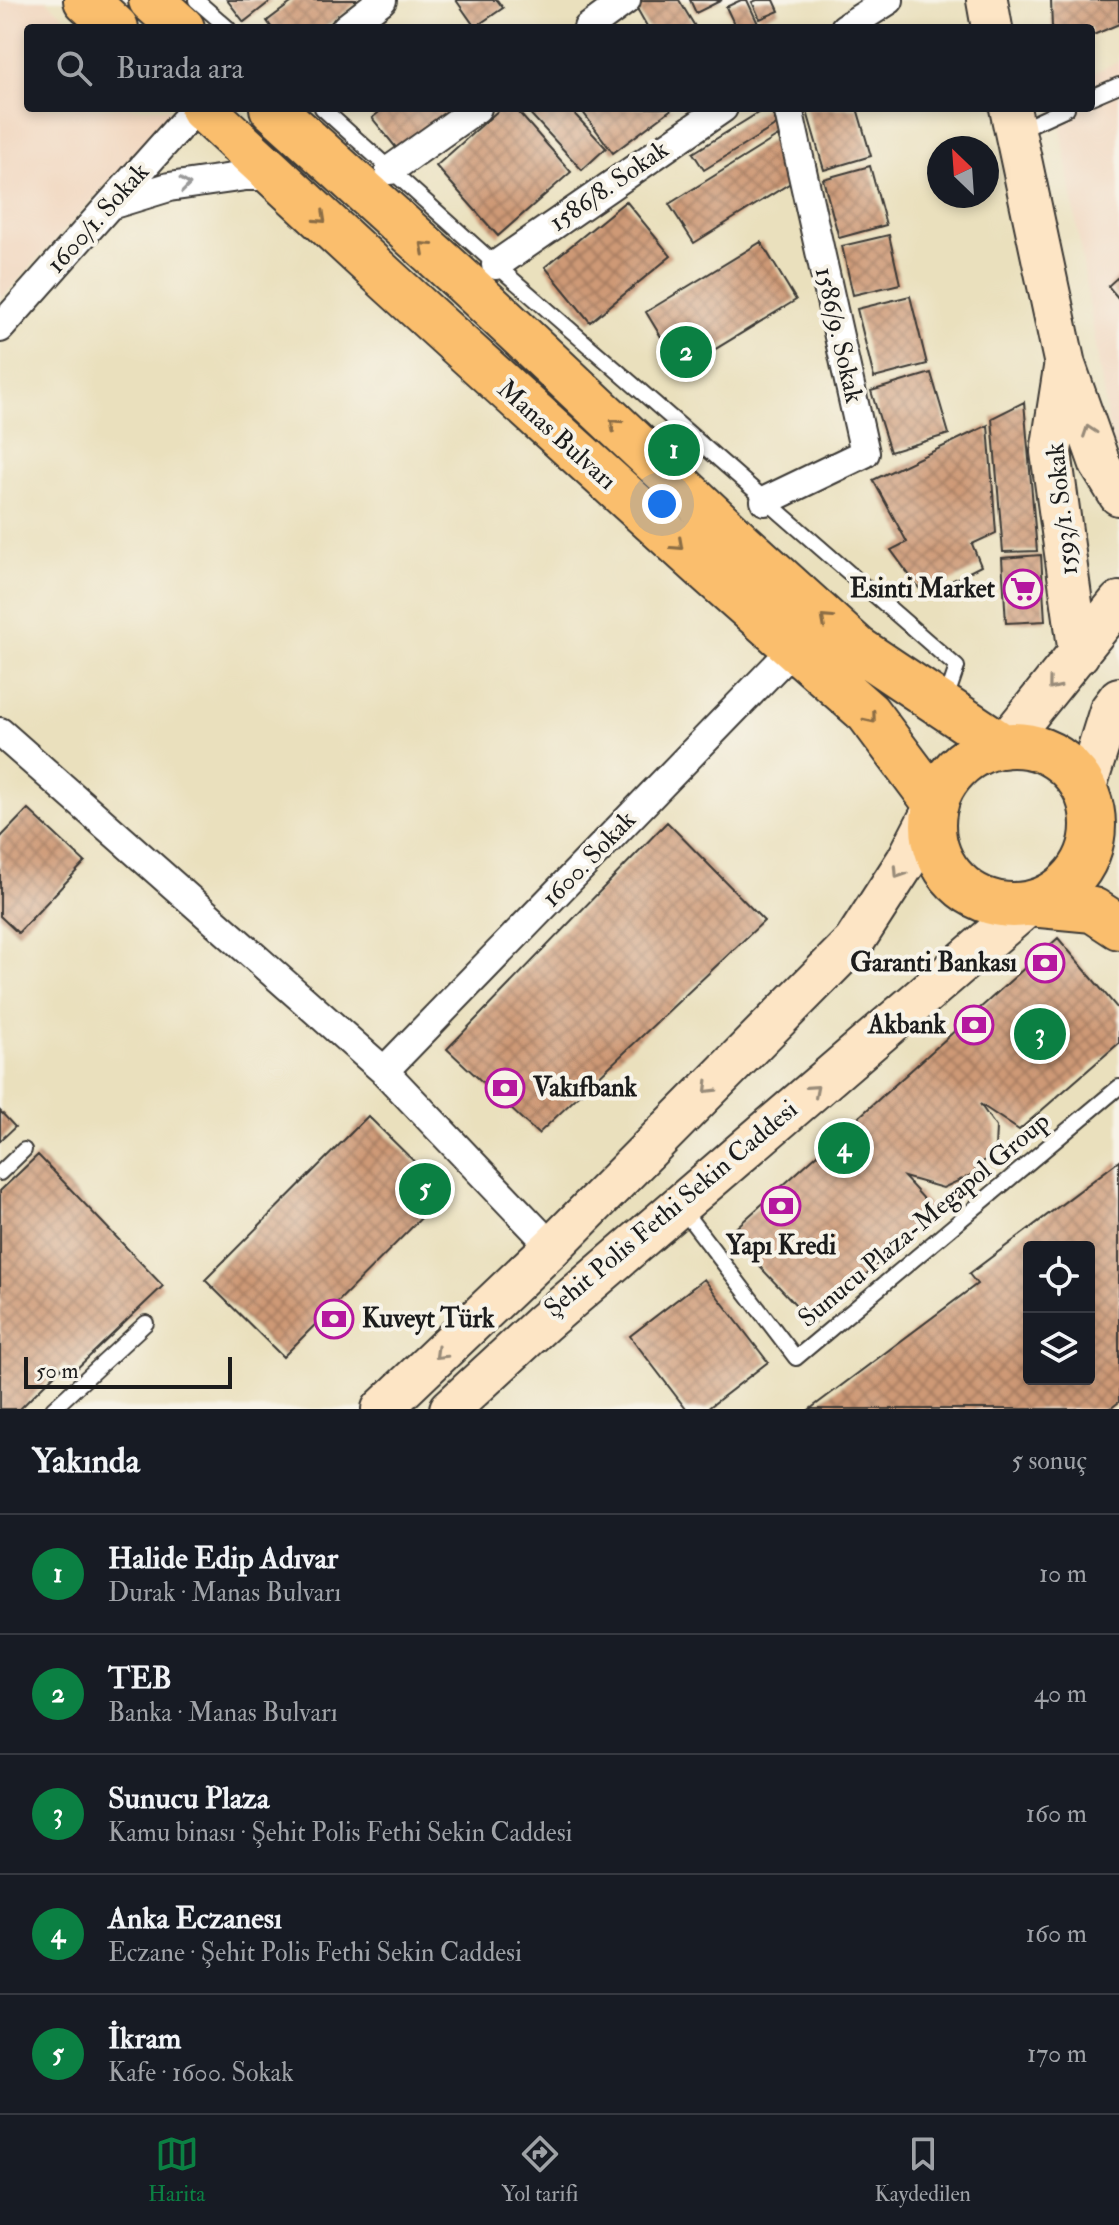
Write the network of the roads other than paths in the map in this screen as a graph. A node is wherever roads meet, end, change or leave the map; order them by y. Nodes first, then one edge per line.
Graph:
1 (86, 0) edge
2 (151, 0) edge
3 (196, 0) edge
4 (382, 0) edge
5 (626, 0) edge
6 (889, 0) edge
7 (112, 24) edge
8 (178, 24) edge
9 (223, 24) edge
10 (351, 24) edge
11 (593, 24) edge
12 (851, 24) edge
13 (1119, 85) edge
14 (1095, 95) edge
15 (192, 112) edge
16 (206, 112) edge
17 (276, 112) edge
18 (326, 112) edge
19 (471, 112) edge
20 (717, 112) edge
21 (789, 112) edge
22 (1049, 112) edge
23 (1012, 120) edge
24 (390, 170) junction
25 (275, 176) junction
26 (110, 205) junction
27 (496, 265) junction
28 (0, 328) edge
29 (1065, 365) junction
30 (1119, 495) edge
31 (765, 501) junction
32 (1119, 602) edge
33 (794, 648) junction
34 (1079, 654) junction
35 (1119, 698) edge
36 (944, 707) junction
37 (0, 732) edge
38 (1003, 746) junction
39 (1085, 790) junction
40 (936, 804) junction
41 (1119, 824) edge
42 (1030, 904) junction
43 (1119, 927) edge
44 (384, 1071) junction
45 (1119, 1087) edge
46 (24, 1150) dead end
47 (0, 1173) edge
48 (679, 1206) junction
49 (552, 1247) junction
50 (517, 1281) junction
51 (146, 1323) dead end
52 (543, 1323) junction
53 (53, 1409) edge
54 (382, 1409) edge
55 (450, 1409) edge

1 - 7 main road
2 - 8 main road
3 - 9 lane
4 - 10 street
5 - 11 street
6 - 12 street
13 - 14 lane
15 - 26 street, 1600/1. Sokak
16 - 25 main road, Manas Bulvarı
36 -> 17 main road, Manas Bulvarı
18 - 24 lane
19 - 24 street
20 - 27 street, 1586/8. Sokak
21 - 31 street, 1586/9. Sokak
22 - 23 lane
23 - 29 main road, 1593/1. Sokak
24 - 27 lane
26 -> 25 street
25 -> 33 main road, Manas Bulvarı
26 - 28 street, 1600/1. Sokak
27 - 31 lane
30 -> 29 main road, 1593/1. Sokak
29 - 34 main road, 1593/1. Sokak
31 - 36 lane
32 - 34 main road
33 -> 40 main road, Manas Bulvarı
33 - 44 street, 1600. Sokak
34 -> 38 main road
35 - 39 main road
36 - 38 main road, Manas Bulvarı
37 - 44 street
38 - 39 main road
38 - 40 main road
39 - 41 main road
39 - 42 main road
40 - 42 main road
40 -> 49 main road, Şehit Polis Fethi Sekin Caddesi
42 - 43 main road
48 -> 42 main road, Şehit Polis Fethi Sekin Caddesi
44 - 49 street
45 - 48 lane, Sunucu Plaza-Megapol Group
46 - 47 lane
48 - 52 main road, Şehit Polis Fethi Sekin Caddesi
49 - 50 main road, Şehit Polis Fethi Sekin Caddesi
50 - 52 main road, Şehit Polis Fethi Sekin Caddesi
50 -> 54 main road
51 - 53 lane
52 - 55 main road

